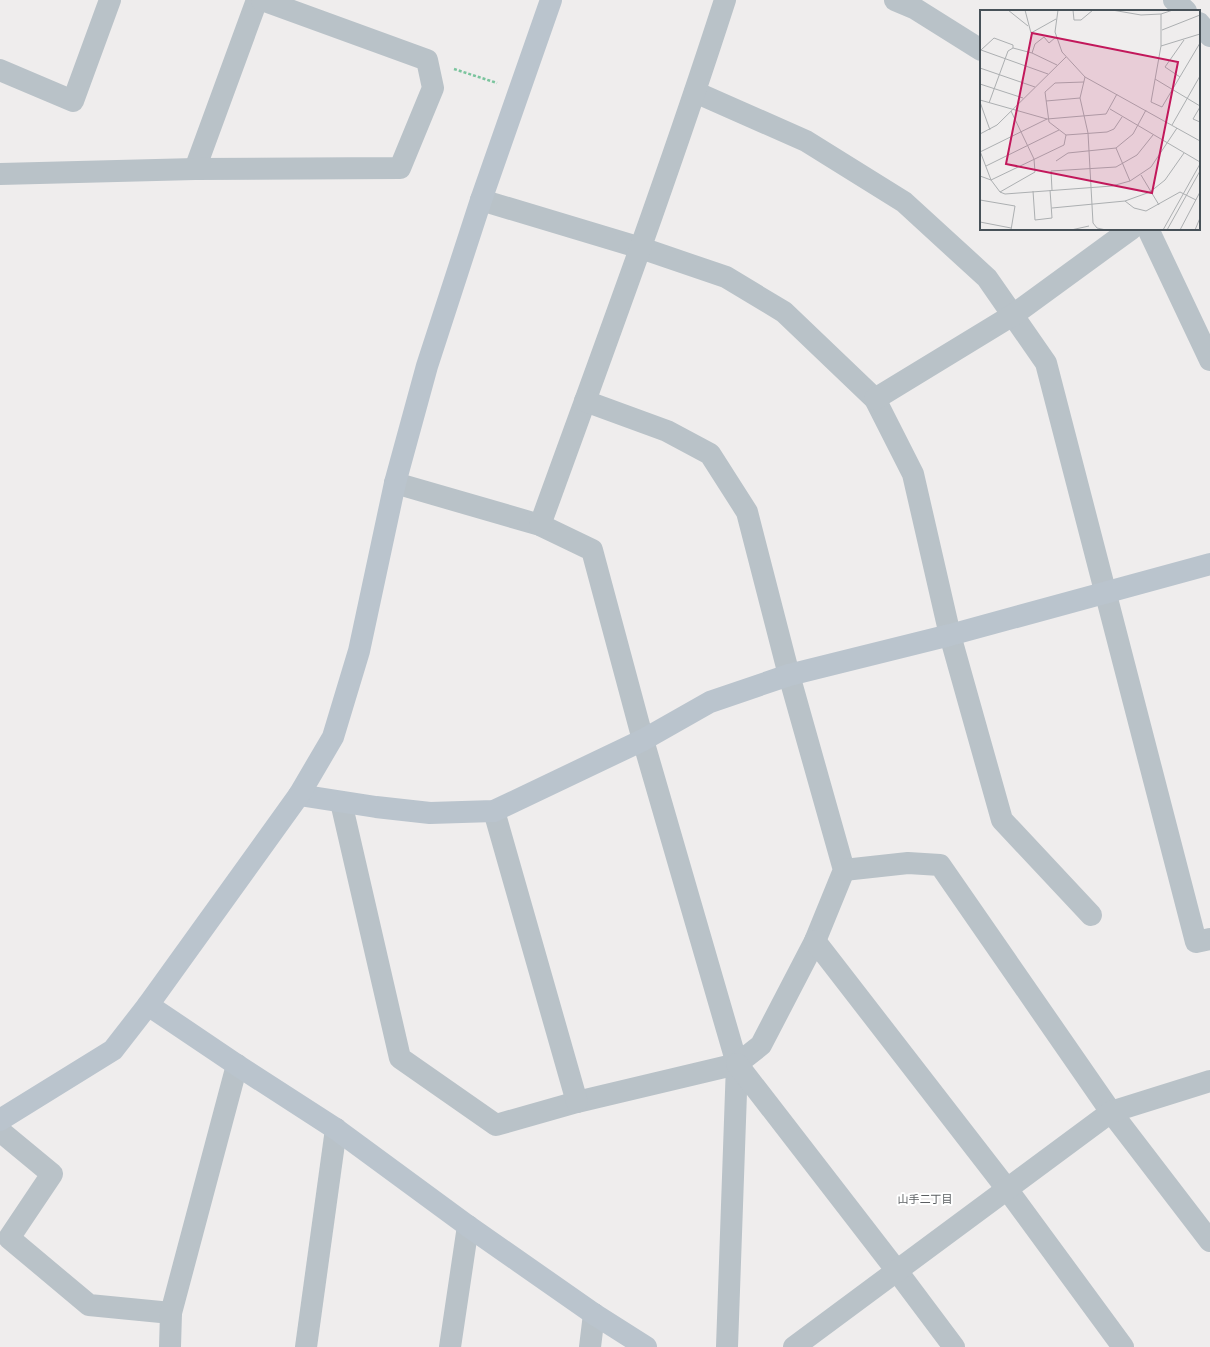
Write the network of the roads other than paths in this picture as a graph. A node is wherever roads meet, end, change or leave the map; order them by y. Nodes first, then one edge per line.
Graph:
1 (110, 0) edge
2 (256, 0) edge
3 (262, 0) edge
4 (551, 0) edge
5 (725, 0) edge
6 (895, 0) edge
7 (1174, 0) edge
8 (1185, 10) edge
9 (980, 49) edge
10 (0, 70) edge
11 (695, 92) junction
12 (194, 169) junction
13 (0, 174) edge
14 (481, 200) junction
15 (1130, 230) edge
16 (1148, 230) edge
17 (640, 248) junction
18 (1013, 315) junction
19 (1210, 360) edge
20 (875, 399) junction
21 (585, 401) junction
22 (395, 483) junction
23 (540, 525) junction
24 (1210, 564) edge
25 (1104, 592) junction
26 (950, 634) junction
27 (789, 675) junction
28 (643, 740) junction
29 (299, 795) junction
30 (341, 802) junction
31 (494, 811) junction
32 (844, 870) junction
33 (1091, 915) dead end
34 (1210, 939) edge
35 (815, 941) junction
36 (148, 1004) junction
37 (737, 1064) junction
38 (237, 1065) junction
39 (1210, 1081) edge
40 (577, 1102) junction
41 (1111, 1112) junction
42 (0, 1120) edge
43 (336, 1130) junction
44 (0, 1131) edge
45 (1007, 1189) junction
46 (468, 1226) junction
47 (1210, 1242) edge
48 (897, 1271) junction
49 (171, 1313) junction
50 (594, 1314) junction
51 (170, 1347) edge
52 (306, 1347) edge
53 (450, 1347) edge
54 (590, 1347) edge
55 (646, 1347) edge
56 (727, 1347) edge
57 (794, 1347) edge
58 (954, 1347) edge
59 (1122, 1347) edge

1 - 10 street
2 - 12 street
3 - 12 street
4 - 14 street
5 - 11 street
6 - 9 street
7 - 8 street
11 - 17 street
11 - 18 street
12 - 13 street
14 - 17 street
14 - 22 street
15 - 18 street
16 - 19 street
17 - 20 street
17 - 21 street
18 - 20 street
18 - 25 street
20 - 26 street
21 - 23 street
21 - 27 street
22 - 23 street
22 - 29 street
23 - 28 street
24 - 25 street
25 - 26 street
25 - 34 street
26 - 27 street
26 - 33 street
27 - 28 street
27 - 32 street
28 - 31 street
28 - 37 street
29 - 30 street
29 - 36 street
30 - 31 street
30 - 40 street
31 - 40 street
32 - 35 street
32 - 41 street
35 - 37 street
35 - 45 street
36 - 38 street
36 - 42 street
37 - 40 street
37 - 48 street
37 - 56 street
38 - 43 street
38 - 49 street
39 - 41 street
41 - 45 street
41 - 47 street
43 - 46 street
43 - 52 street
44 - 49 street
45 - 48 street
45 - 59 street
46 - 50 street
46 - 53 street
48 - 57 street
48 - 58 street
49 - 51 street
50 - 54 street
50 - 55 street

